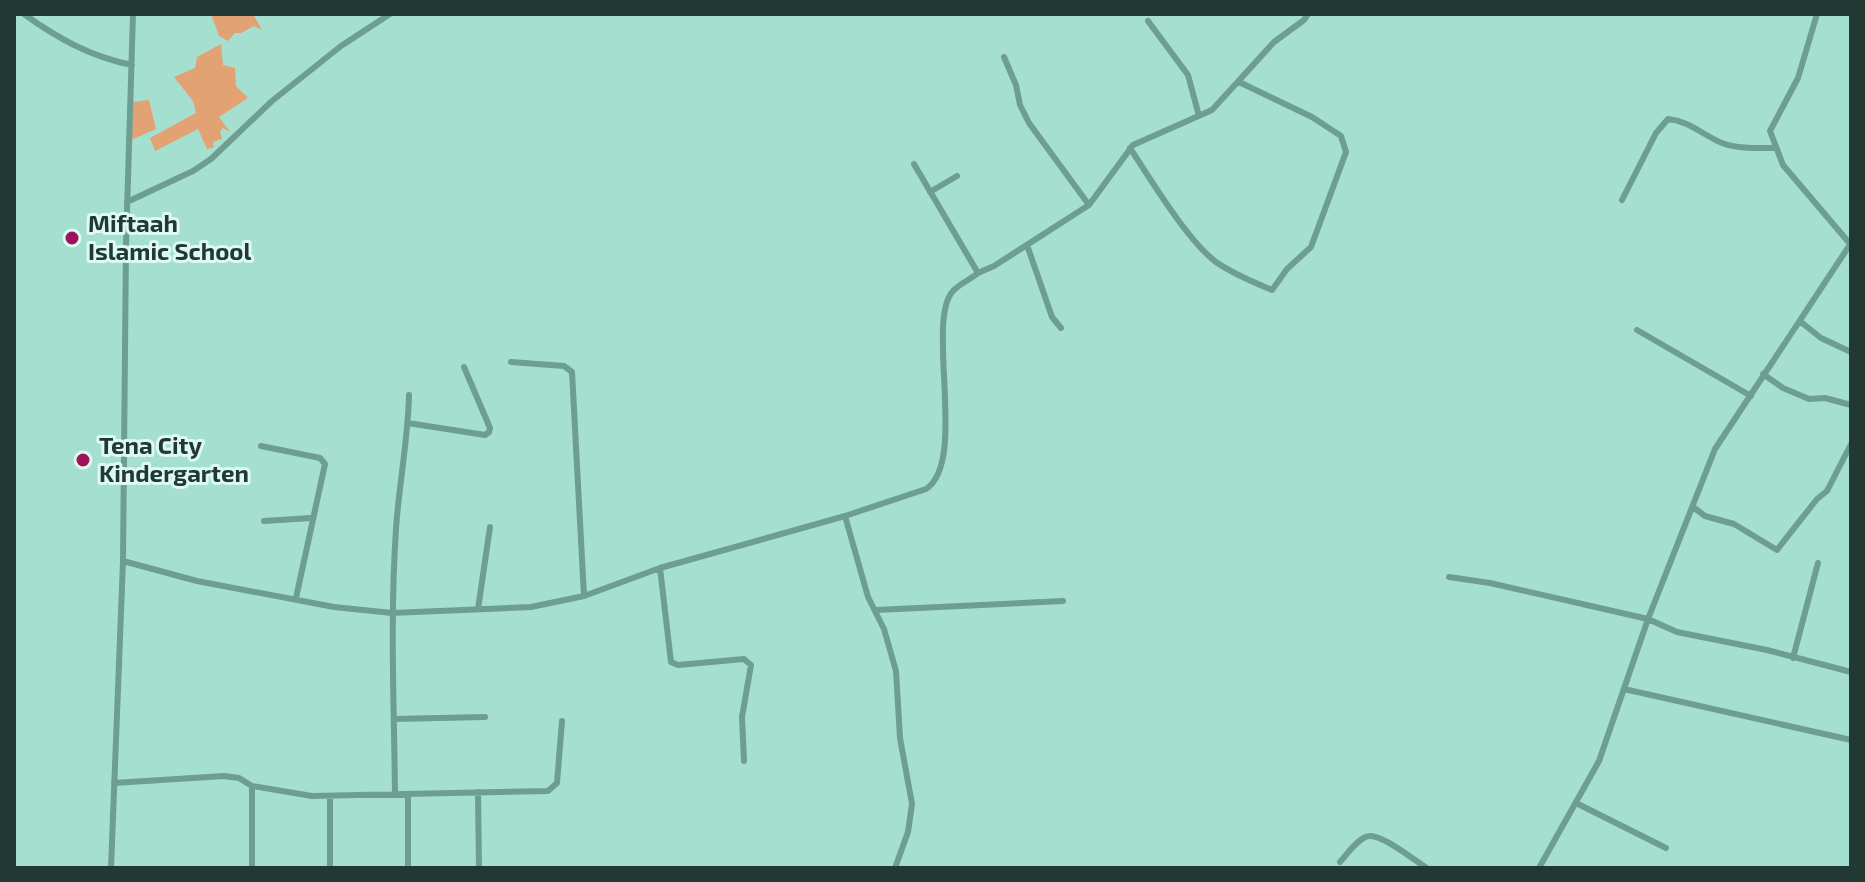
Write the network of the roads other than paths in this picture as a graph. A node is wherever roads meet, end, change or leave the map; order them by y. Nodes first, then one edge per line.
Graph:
1 (24, 14) edge
2 (133, 14) edge
3 (390, 14) edge
4 (1308, 14) edge
5 (1817, 14) edge
6 (1148, 21) dead end
7 (1004, 57) dead end
8 (132, 65) junction
9 (1239, 82) junction
10 (1199, 116) junction
11 (1130, 148) junction
12 (1774, 148) junction
13 (914, 164) dead end
14 (957, 176) dead end
15 (930, 192) junction
16 (1622, 200) dead end
17 (127, 202) junction
18 (1089, 205) junction
19 (1851, 244) edge
20 (1027, 245) junction
21 (978, 273) junction
22 (1801, 322) junction
23 (1061, 328) dead end
24 (1637, 330) dead end
25 (1851, 352) edge
26 (511, 362) dead end
27 (464, 367) dead end
28 (1763, 374) junction
29 (409, 395) dead end
30 (1751, 396) junction
31 (1851, 405) edge
32 (408, 423) junction
33 (261, 446) dead end
34 (1850, 446) edge
35 (1693, 507) junction
36 (845, 516) junction
37 (311, 518) junction
38 (264, 521) dead end
39 (490, 527) dead end
40 (123, 561) junction
41 (1818, 563) dead end
42 (660, 568) junction
43 (1449, 577) dead end
44 (584, 596) junction
45 (296, 598) junction
46 (1063, 601) dead end
47 (478, 609) junction
48 (876, 610) junction
49 (392, 613) junction
50 (1648, 619) junction
51 (1793, 658) junction
52 (1851, 672) edge
53 (1624, 689) junction
54 (485, 717) dead end
55 (394, 719) junction
56 (562, 721) dead end
57 (1851, 740) edge
58 (744, 761) dead end
59 (114, 783) junction
60 (252, 786) junction
61 (478, 792) junction
62 (395, 793) junction
63 (408, 794) junction
64 (330, 796) junction
65 (1576, 803) junction
66 (1666, 848) dead end
67 (1340, 862) dead end
68 (111, 868) edge
69 (252, 868) edge
70 (330, 868) edge
71 (408, 868) edge
72 (479, 868) edge
73 (895, 868) edge
74 (1427, 868) edge
75 (1539, 868) edge

1 - 8 street
2 - 8 street
3 - 17 street
4 - 9 street
5 - 12 street
6 - 10 street
7 - 18 street
8 - 17 street
9 - 10 street
9 - 11 street
10 - 11 street
11 - 18 street
12 - 16 street
12 - 19 street
13 - 15 street
14 - 15 street
15 - 21 street
17 - 40 street
18 - 20 street
19 - 22 street
20 - 21 street
20 - 23 street
21 - 36 street
22 - 25 street
22 - 28 street
24 - 30 street
26 - 44 street
27 - 32 street
28 - 30 street
28 - 31 street
29 - 32 street
30 - 35 street
32 - 49 street
33 - 37 street
34 - 35 street
35 - 50 street
36 - 42 street
36 - 48 street
37 - 38 street
37 - 45 street
39 - 47 street
40 - 45 street
40 - 59 street
41 - 51 street
42 - 44 street
42 - 58 street
43 - 50 street
44 - 47 street
45 - 49 street
46 - 48 street
47 - 49 street
48 - 73 street
49 - 55 street
50 - 51 street
50 - 53 street
51 - 52 street
53 - 57 street
53 - 65 street
54 - 55 street
55 - 62 street
56 - 61 street
59 - 60 street
59 - 68 street
60 - 64 street
60 - 69 street
61 - 63 street
61 - 72 street
62 - 63 street
62 - 64 street
63 - 71 street
64 - 70 street
65 - 66 street
65 - 75 street
67 - 74 street

